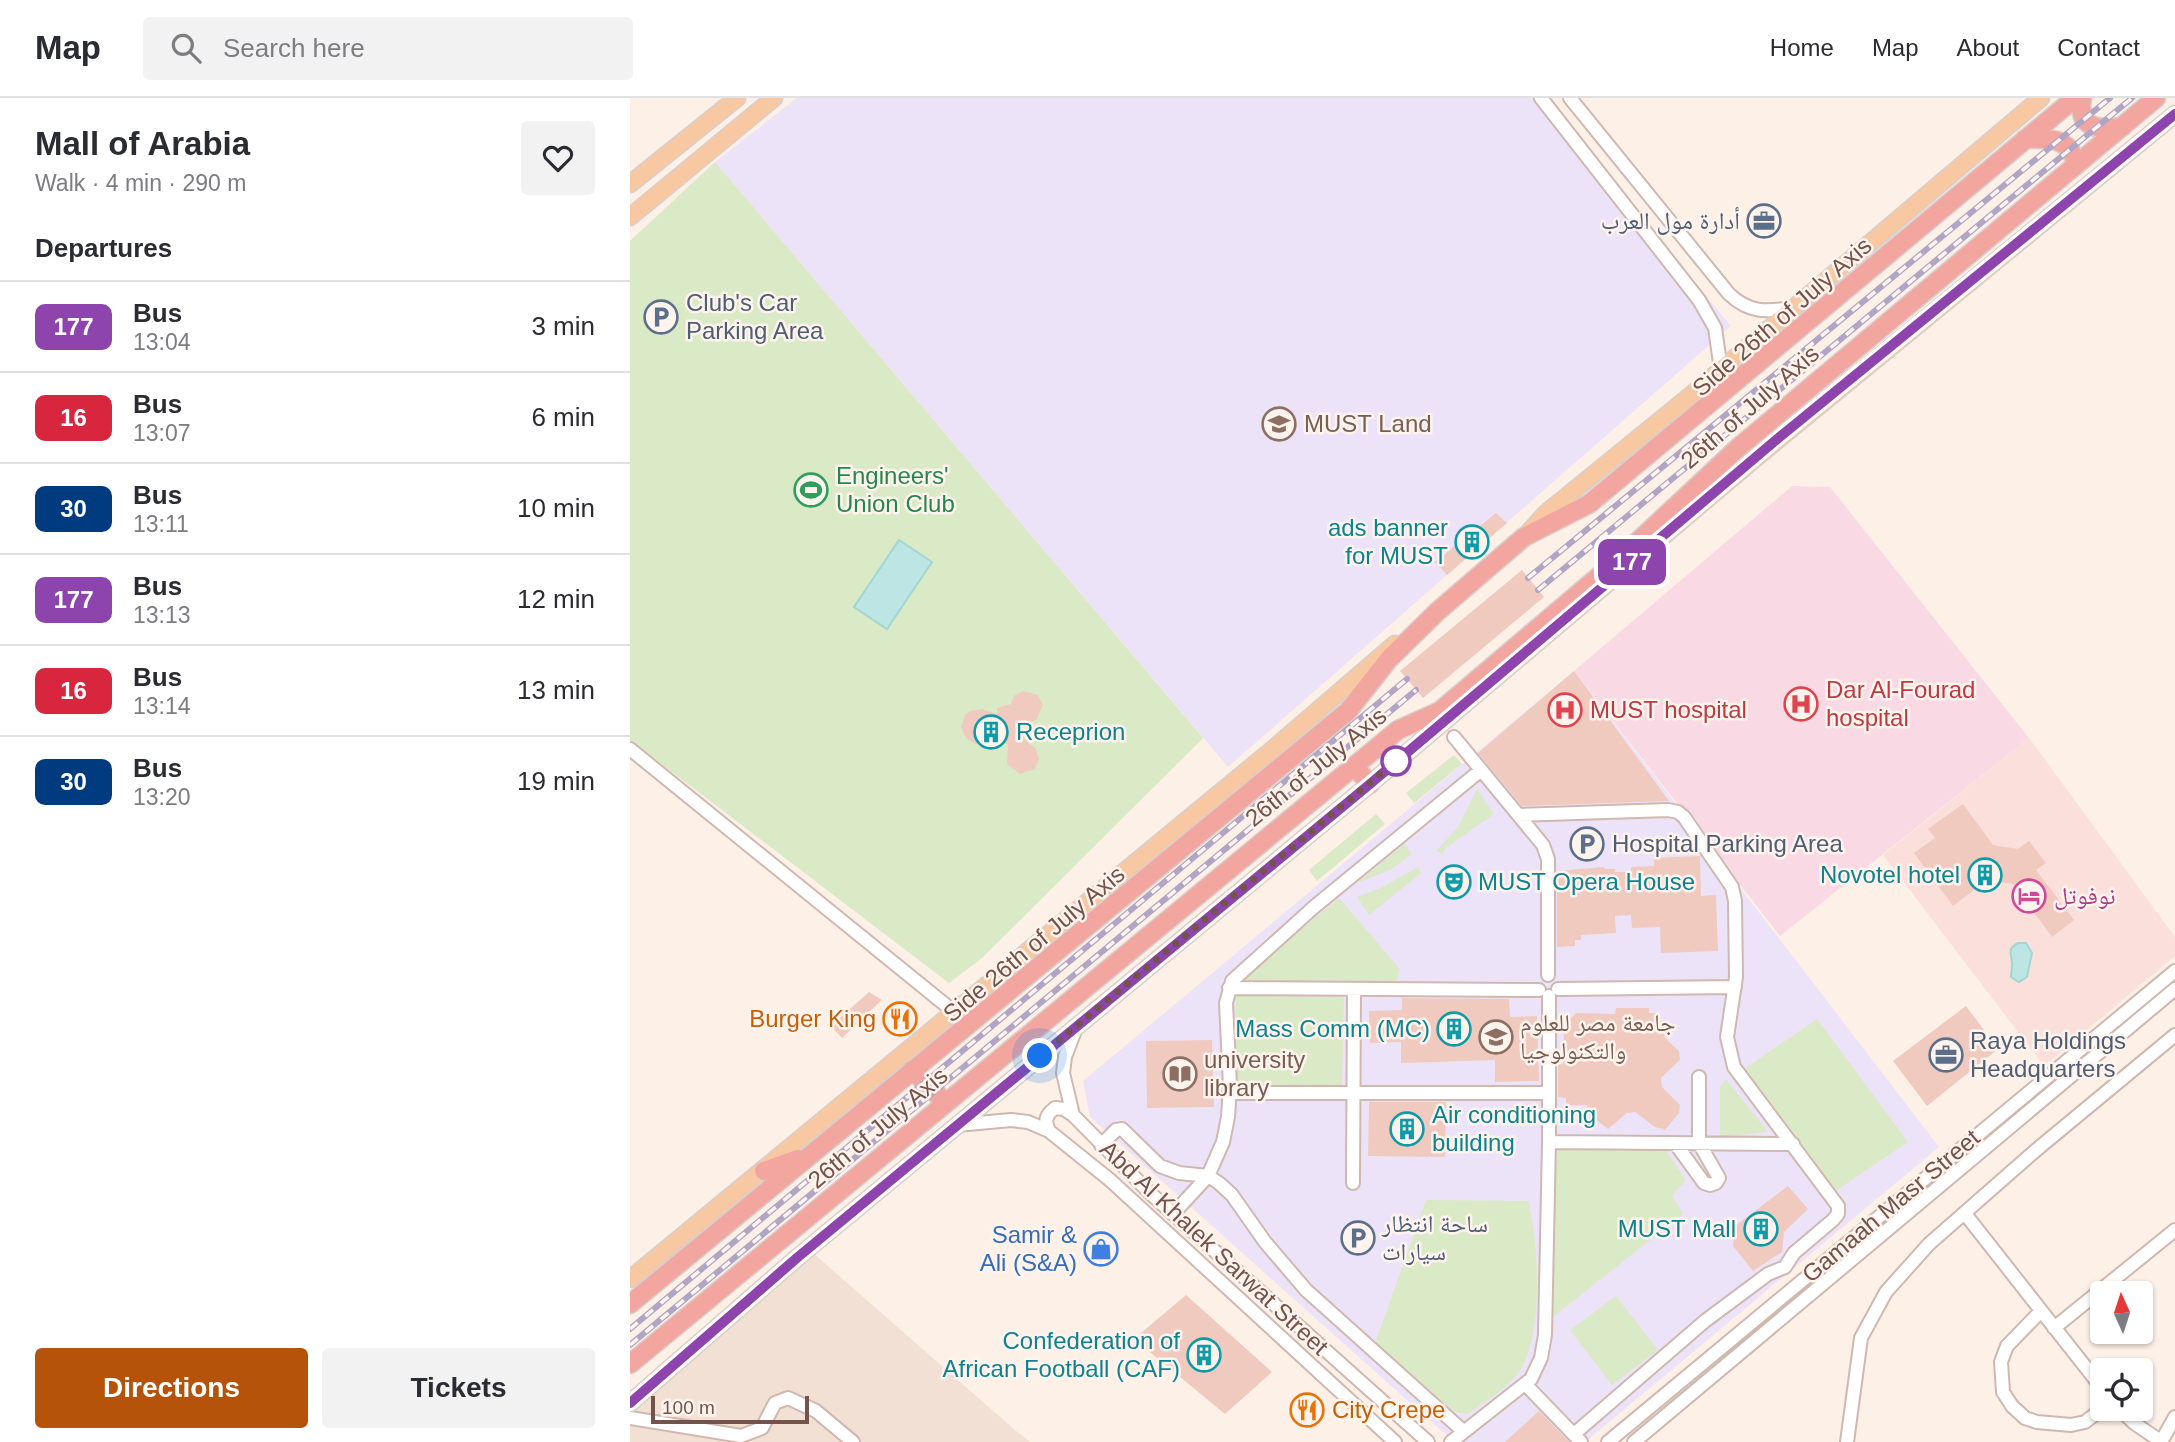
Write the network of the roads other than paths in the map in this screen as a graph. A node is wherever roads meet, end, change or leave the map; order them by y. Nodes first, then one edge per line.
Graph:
1 (737, 98) edge
2 (774, 98) edge
3 (1541, 98) edge
4 (1570, 98) edge
5 (2040, 98) edge
6 (2075, 98) edge
7 (2082, 98) edge
8 (2157, 98) edge
9 (2175, 114) edge
10 (2122, 127) junction
11 (2025, 139) junction
12 (2076, 164) junction
13 (630, 184) edge
14 (630, 217) edge
15 (1791, 308) junction
16 (1721, 370) junction
17 (1524, 537) junction
18 (1438, 611) junction
19 (1556, 618) junction
20 (1454, 737) dead end
21 (630, 749) edge
22 (1273, 749) junction
23 (1285, 762) junction
24 (1354, 766) junction
25 (1480, 770) junction
26 (1370, 784) junction
27 (1519, 815) junction
28 (2175, 971) edge
29 (1735, 987) junction
30 (1228, 988) junction
31 (2175, 989) edge
32 (1353, 990) junction
33 (1549, 991) junction
34 (953, 1011) junction
35 (1077, 1024) junction
36 (2175, 1035) edge
37 (912, 1070) junction
38 (1699, 1077) dead end
39 (1353, 1092) junction
40 (1229, 1093) junction
41 (1549, 1093) junction
42 (946, 1103) junction
43 (1073, 1115) junction
44 (957, 1126) junction
45 (1049, 1131) junction
46 (1549, 1142) junction
47 (1675, 1143) junction
48 (1699, 1143) junction
49 (1793, 1144) junction
50 (1101, 1145) junction
51 (808, 1156) junction
52 (764, 1171) junction
53 (1208, 1176) junction
54 (1353, 1183) dead end
55 (1173, 1213) junction
56 (1966, 1214) junction
57 (2175, 1230) edge
58 (630, 1279) edge
59 (630, 1304) edge
60 (2041, 1311) junction
61 (2054, 1328) junction
62 (630, 1364) edge
63 (2090, 1373) edge
64 (1525, 1384) junction
65 (630, 1403) edge
66 (2175, 1417) edge
67 (630, 1418) edge
68 (2090, 1418) edge
69 (2135, 1421) edge
70 (1463, 1431) junction
71 (1578, 1438) edge
72 (853, 1442) edge
73 (1395, 1442) edge
74 (1428, 1442) edge
75 (1451, 1442) edge
76 (1608, 1442) edge
77 (1634, 1442) edge
78 (1847, 1442) edge
79 (2161, 1442) edge

1 - 13 main road
2 - 14 main road
3 - 16 street
4 - 15 street
5 - 15 main road, Side 26th of July Axis
6 - 11 highway, 26th of July Axis
7 - 10 highway
8 - 10 highway, 26th of July Axis
9 - 19 main road
10 - 12 highway, 26th of July Axis
11 - 12 highway
11 - 17 highway, 26th of July Axis
12 - 19 highway, 26th of July Axis
15 - 16 main road, Side 26th of July Axis
16 - 17 main road, Side 26th of July Axis
17 - 18 highway, 26th of July Axis
18 - 22 main road, Side 26th of July Axis
18 - 23 highway, 26th of July Axis
19 - 24 highway, 26th of July Axis
19 - 26 main road
20 - 25 street
21 - 34 street
22 - 23 highway
22 - 34 main road, Side 26th of July Axis
23 - 37 highway, 26th of July Axis
24 - 26 highway
24 - 42 highway, 26th of July Axis
25 - 27 street
25 - 30 street
26 - 35 main road
27 - 29 street
27 - 33 street
28 - 76 street, Gamaah Masr Street
29 - 33 street
29 - 49 street
30 - 32 street
30 - 40 street
31 - 77 street, Gamaah Masr Street
32 - 33 street
32 - 39 street
33 - 41 street
34 - 52 main road, Side 26th of July Axis
35 - 43 street, Abd Al Khalek Sarwat Street
35 - 44 main road
36 - 56 street
37 - 42 highway
37 - 51 highway, 26th of July Axis
38 - 48 street
39 - 40 street
39 - 41 street
39 - 54 street
40 - 53 street
41 - 46 street
42 - 62 highway, 26th of July Axis
43 - 45 street
43 - 50 street, Abd Al Khalek Sarwat Street
44 - 45 street, Abd Al Khalek Sarwat Street
44 - 65 main road
45 - 73 street, Abd Al Khalek Sarwat Street
46 - 47 street
46 - 64 street
47 - 48 street
47 - 48 street
48 - 49 street
49 - 71 street
50 - 53 street
50 - 55 street, Abd Al Khalek Sarwat Street
51 - 52 highway
51 - 59 highway, 26th of July Axis
52 - 58 main road, Side 26th of July Axis
53 - 55 street
53 - 70 street
55 - 74 street, Abd Al Khalek Sarwat Street
56 - 60 street
56 - 78 street
57 - 61 street
60 - 61 street
60 - 68 street
61 - 63 street
64 - 70 street
64 - 71 street
66 - 79 street
67 - 72 street
69 - 79 street
70 - 75 street

